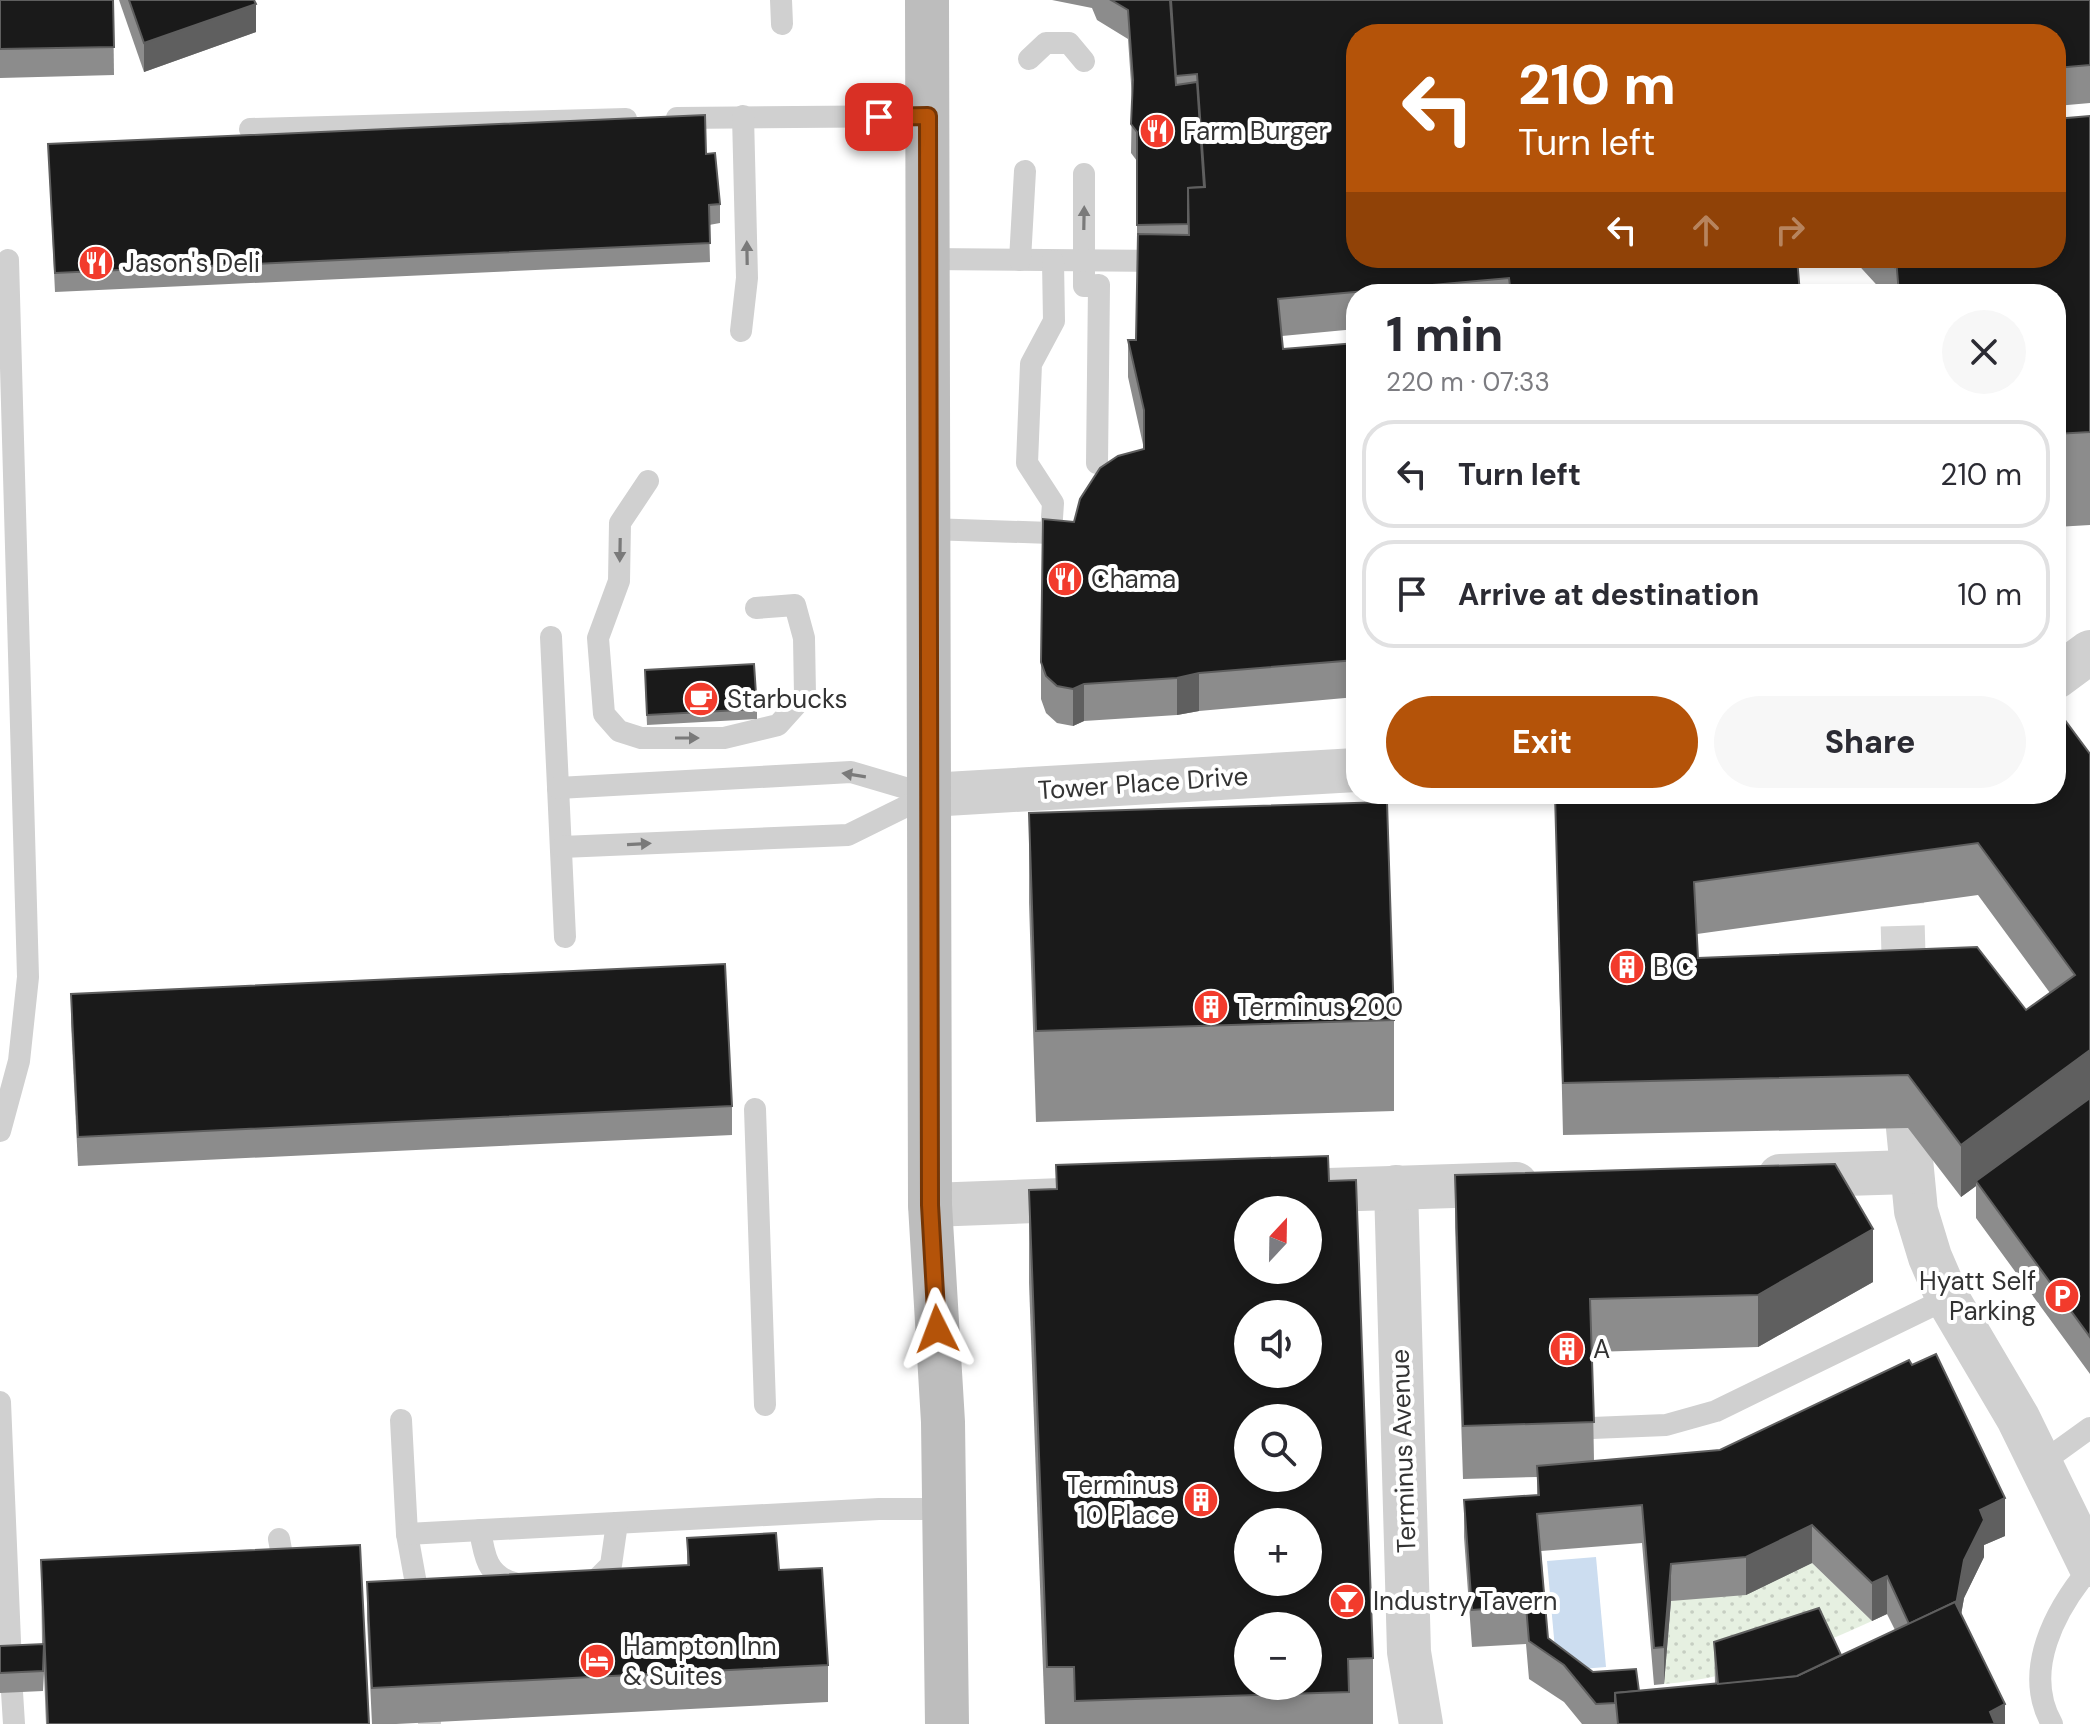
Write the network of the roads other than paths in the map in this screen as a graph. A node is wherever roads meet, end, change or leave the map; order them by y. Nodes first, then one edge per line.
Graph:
1 (781, 0) edge
2 (927, 0) edge
3 (782, 24) dead end
4 (1029, 59) dead end
5 (1084, 61) dead end
6 (743, 116) junction
7 (928, 116) junction
8 (250, 129) dead end
9 (1025, 171) dead end
10 (1084, 174) dead end
11 (928, 259) junction
12 (8, 260) dead end
13 (1020, 260) junction
14 (1053, 261) junction
15 (1083, 261) junction
16 (1188, 261) edge
17 (741, 331) dead end
18 (1097, 463) dead end
19 (648, 481) dead end
20 (929, 529) junction
21 (756, 608) dead end
22 (551, 637) dead end
23 (2090, 652) edge
24 (2066, 670) edge
25 (1346, 771) edge
26 (558, 788) junction
27 (929, 795) junction
28 (562, 847) junction
29 (565, 937) dead end
30 (755, 1109) dead end
31 (1908, 1128) edge
32 (0, 1131) edge
33 (1910, 1172) junction
34 (1736, 1177) edge
35 (1549, 1183) edge
36 (1396, 1187) junction
37 (1264, 1192) edge
38 (1122, 1198) edge
39 (930, 1205) junction
40 (1948, 1298) junction
41 (0, 1402) edge
42 (765, 1405) dead end
43 (401, 1420) dead end
44 (1592, 1428) edge
45 (2090, 1428) edge
46 (2040, 1464) junction
47 (944, 1509) junction
48 (617, 1523) junction
49 (480, 1530) junction
50 (407, 1534) junction
51 (279, 1539) dead end
52 (2090, 1566) edge
53 (514, 1583) edge
54 (565, 1583) edge
55 (291, 1601) edge
56 (422, 1616) edge
57 (11, 1665) edge
58 (12, 1692) edge
59 (1422, 1721) edge
60 (14, 1724) edge
61 (947, 1724) edge
62 (2052, 1724) edge

1 - 3 lane
2 - 7 main road
4 - 5 lane
6 - 7 lane
6 - 8 lane
17 -> 6 lane
7 - 11 main road
9 - 13 lane
15 -> 10 lane
11 - 13 lane
11 - 20 main road
12 - 32 lane
13 - 14 lane
14 - 15 lane
14 - 20 lane
15 - 16 lane
15 - 18 lane
19 -> 21 lane
20 - 27 main road
22 - 26 lane
23 - 24 street
25 - 27 street, Tower Place Drive
27 -> 26 lane
26 - 28 lane
28 -> 27 lane
27 - 39 main road
28 - 29 lane
30 - 42 lane
31 - 33 street
33 - 34 street
33 - 40 street
35 - 36 street
36 - 37 street
36 - 59 street, Terminus Avenue
38 - 39 street
39 - 47 main road
40 - 44 lane
40 - 46 street
41 - 57 lane
43 - 50 lane
45 - 46 lane
46 - 52 street
47 - 48 lane
47 - 61 main road
48 - 49 lane
48 - 54 lane
49 - 50 lane
49 - 53 lane
50 - 56 lane
51 - 55 lane
52 - 62 lane
58 - 60 lane

